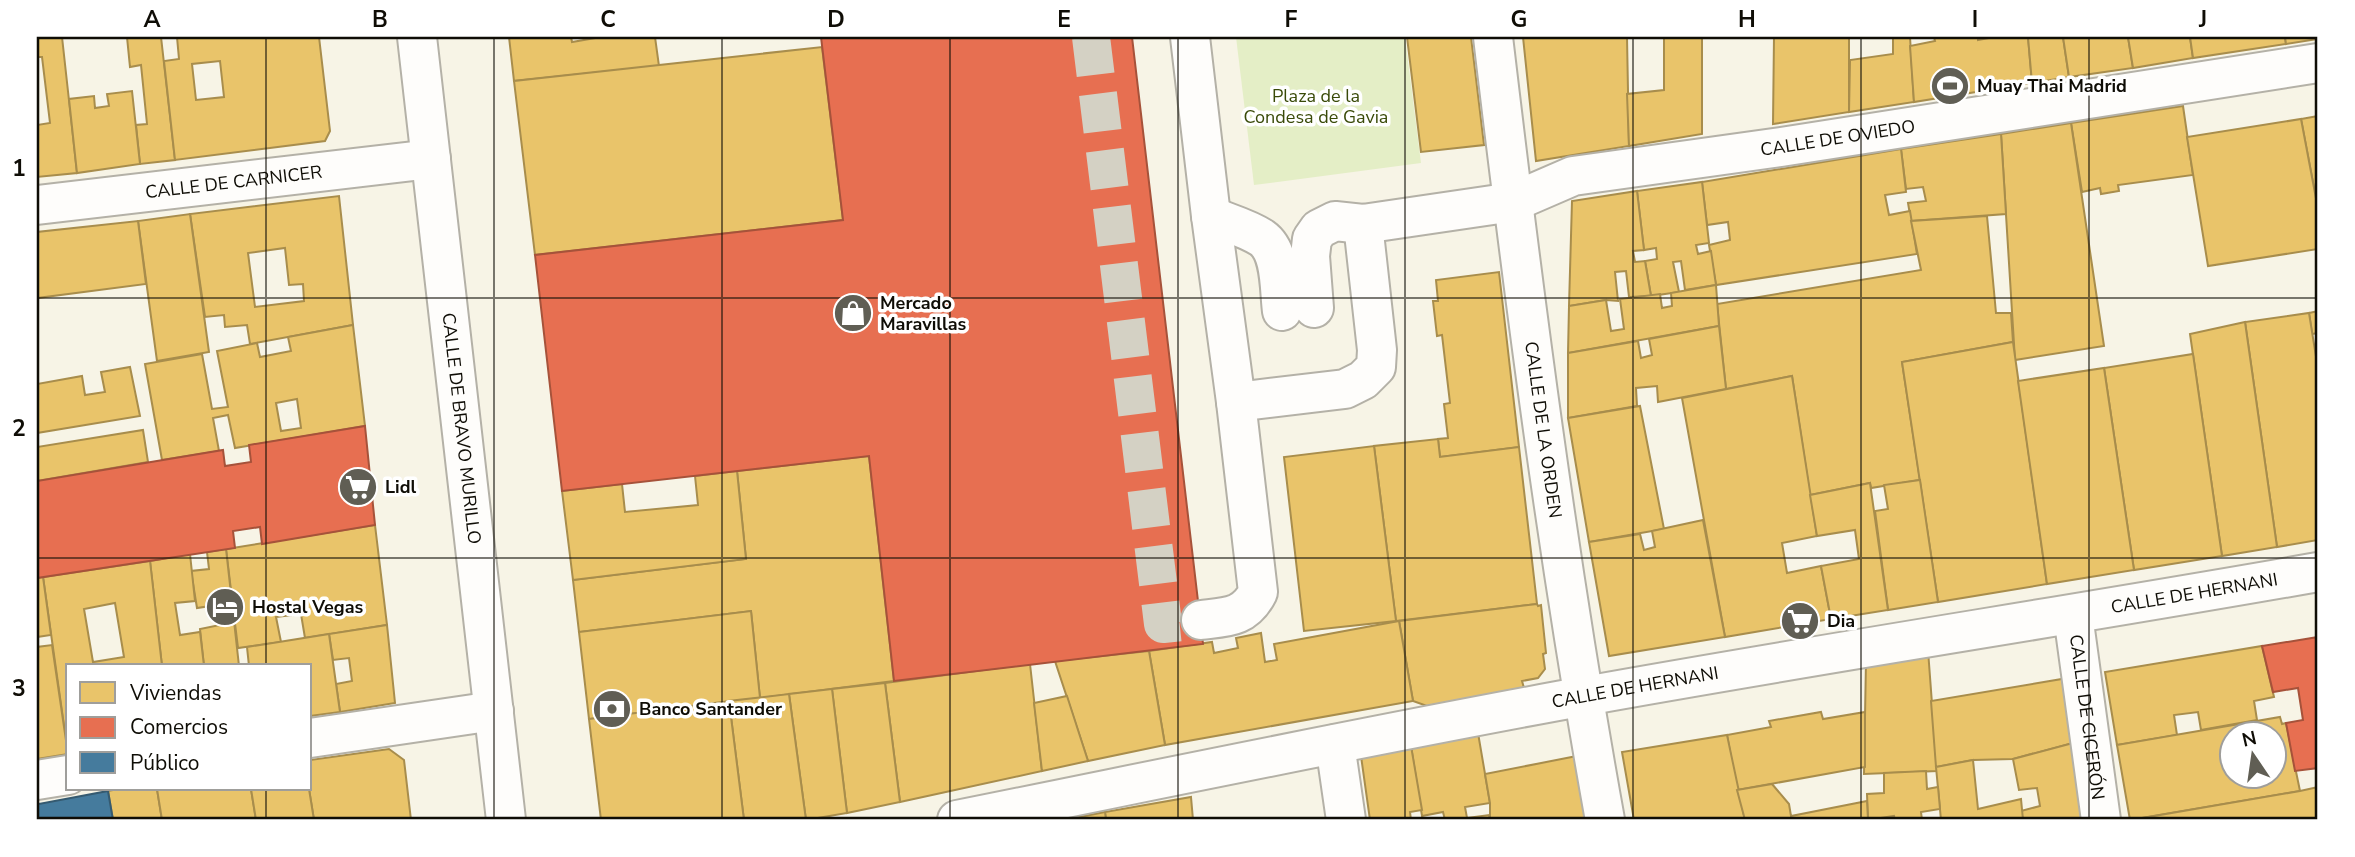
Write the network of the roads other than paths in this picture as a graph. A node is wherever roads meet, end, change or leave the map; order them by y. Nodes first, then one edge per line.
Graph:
1 (417, 37) edge
2 (1190, 37) edge
3 (1493, 37) edge
4 (2318, 63) edge
5 (431, 159) junction
6 (1513, 202) junction
7 (37, 205) edge
8 (1211, 216) junction
9 (1363, 223) junction
10 (1236, 402) junction
11 (2318, 572) edge
12 (2073, 615) junction
13 (1201, 620) tunnel mouth
14 (1583, 696) junction
15 (494, 711) junction
16 (312, 738) edge
17 (1335, 744) junction
18 (66, 775) edge
19 (37, 780) edge
20 (506, 820) edge
21 (957, 820) edge
22 (1346, 820) edge
23 (1605, 820) edge
24 (2101, 820) edge

1 - 5 street, CALLE DE BRAVO MURILLO
2 - 8 street
3 - 6 street, CALLE DE LA ORDEN
4 - 6 street, CALLE DE OVIEDO
5 - 7 street, CALLE DE CARNICER
5 - 15 street, CALLE DE BRAVO MURILLO
6 - 9 street, CALLE DE OVIEDO
6 - 14 street, CALLE DE LA ORDEN
8 - 9 street, CALLE DE OVIEDO
8 - 10 street
9 - 10 street
10 - 13 street
11 - 12 street, CALLE DE HERNANI
12 - 14 street, CALLE DE HERNANI
12 - 24 street, CALLE DE CICERÓN
14 - 17 street, CALLE DE HERNANI
14 - 23 street, CALLE DE LA ORDEN
15 - 16 street
15 - 20 street, CALLE DE BRAVO MURILLO
17 - 21 street, CALLE DE HERNANI
17 - 22 street
18 - 19 street

